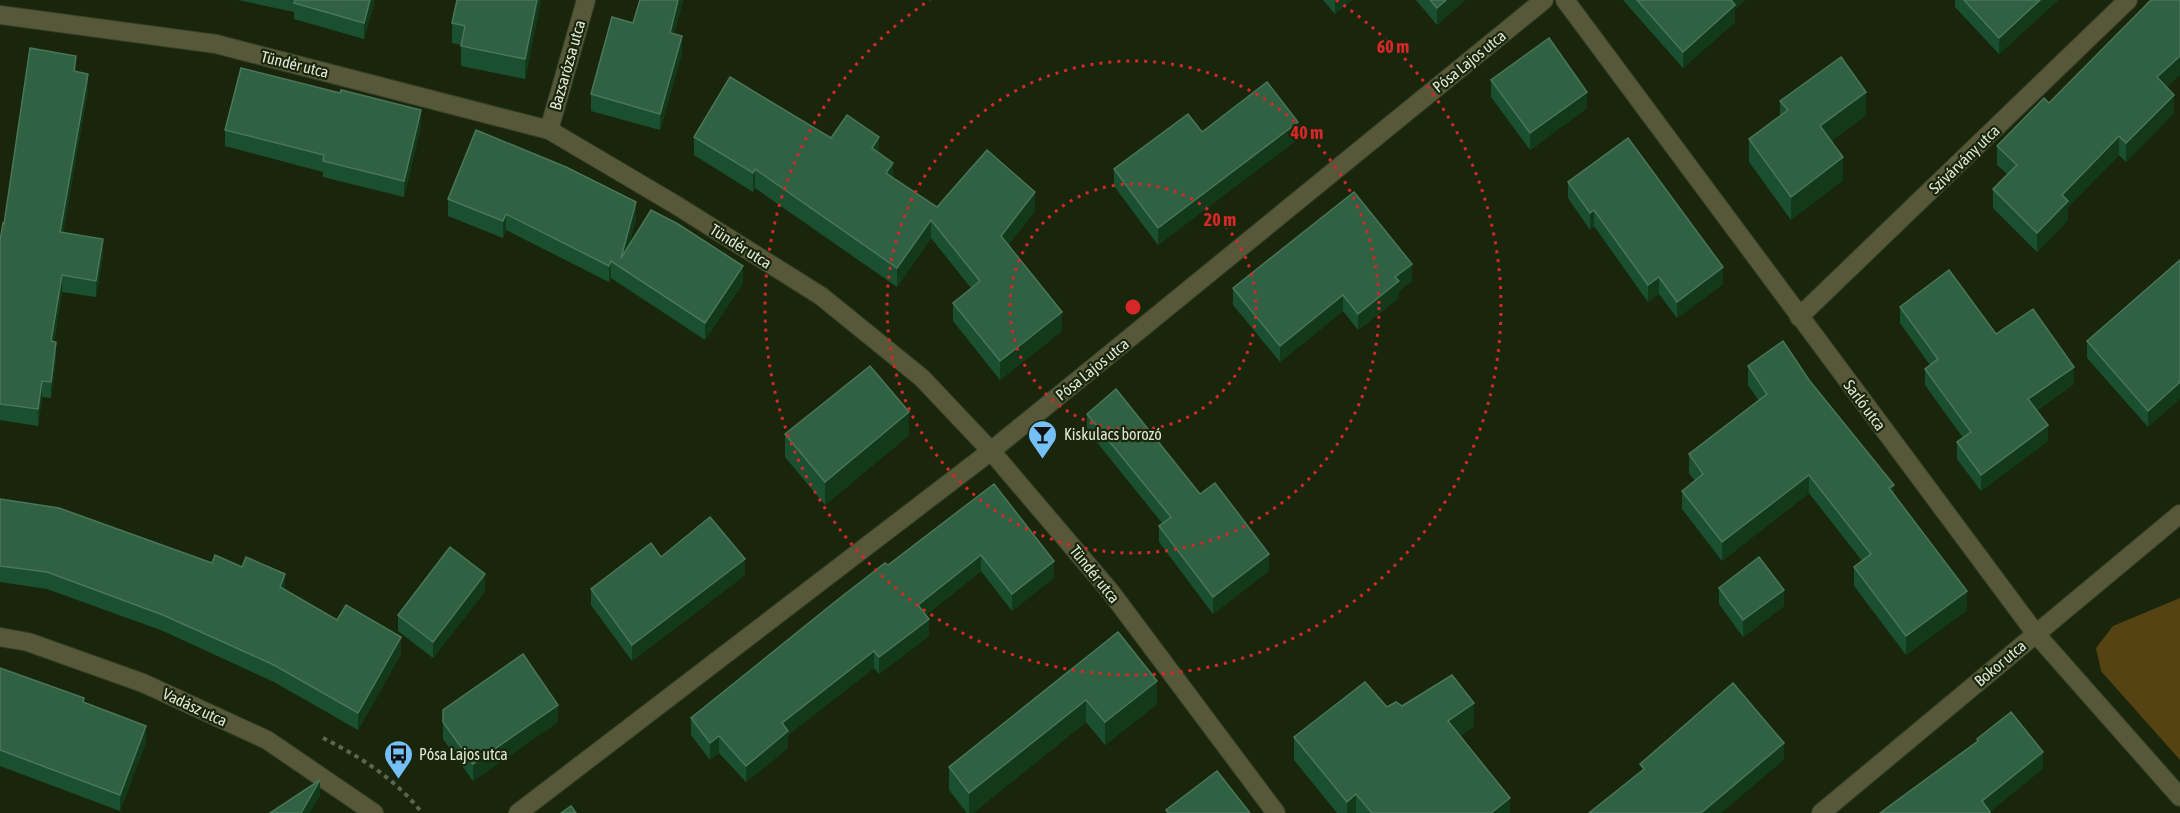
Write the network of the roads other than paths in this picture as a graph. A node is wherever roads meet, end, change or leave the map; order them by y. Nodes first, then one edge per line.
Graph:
1 (586, 0) edge
2 (1544, 0) edge
3 (1565, 0) edge
4 (2128, 0) edge
5 (0, 15) edge
6 (549, 130) junction
7 (1799, 317) junction
8 (991, 451) junction
9 (2180, 514) edge
10 (2036, 634) junction
11 (0, 637) edge
12 (2180, 797) edge
13 (374, 813) edge
14 (518, 813) edge
15 (1276, 813) edge
16 (1821, 813) edge

1 - 6 street, Bazsarózsa utca
2 - 8 street, Pósa Lajos utca
3 - 7 street, Sarló utca
4 - 7 street, Szivárvány utca
5 - 6 street, Tündér utca
6 - 8 street, Tündér utca
7 - 10 street, Sarló utca
8 - 14 street, Pósa Lajos utca
8 - 15 street, Tündér utca
9 - 10 street, Bokor utca
10 - 12 street, Sarló utca
10 - 16 street, Bokor utca
11 - 13 street, Vadász utca

